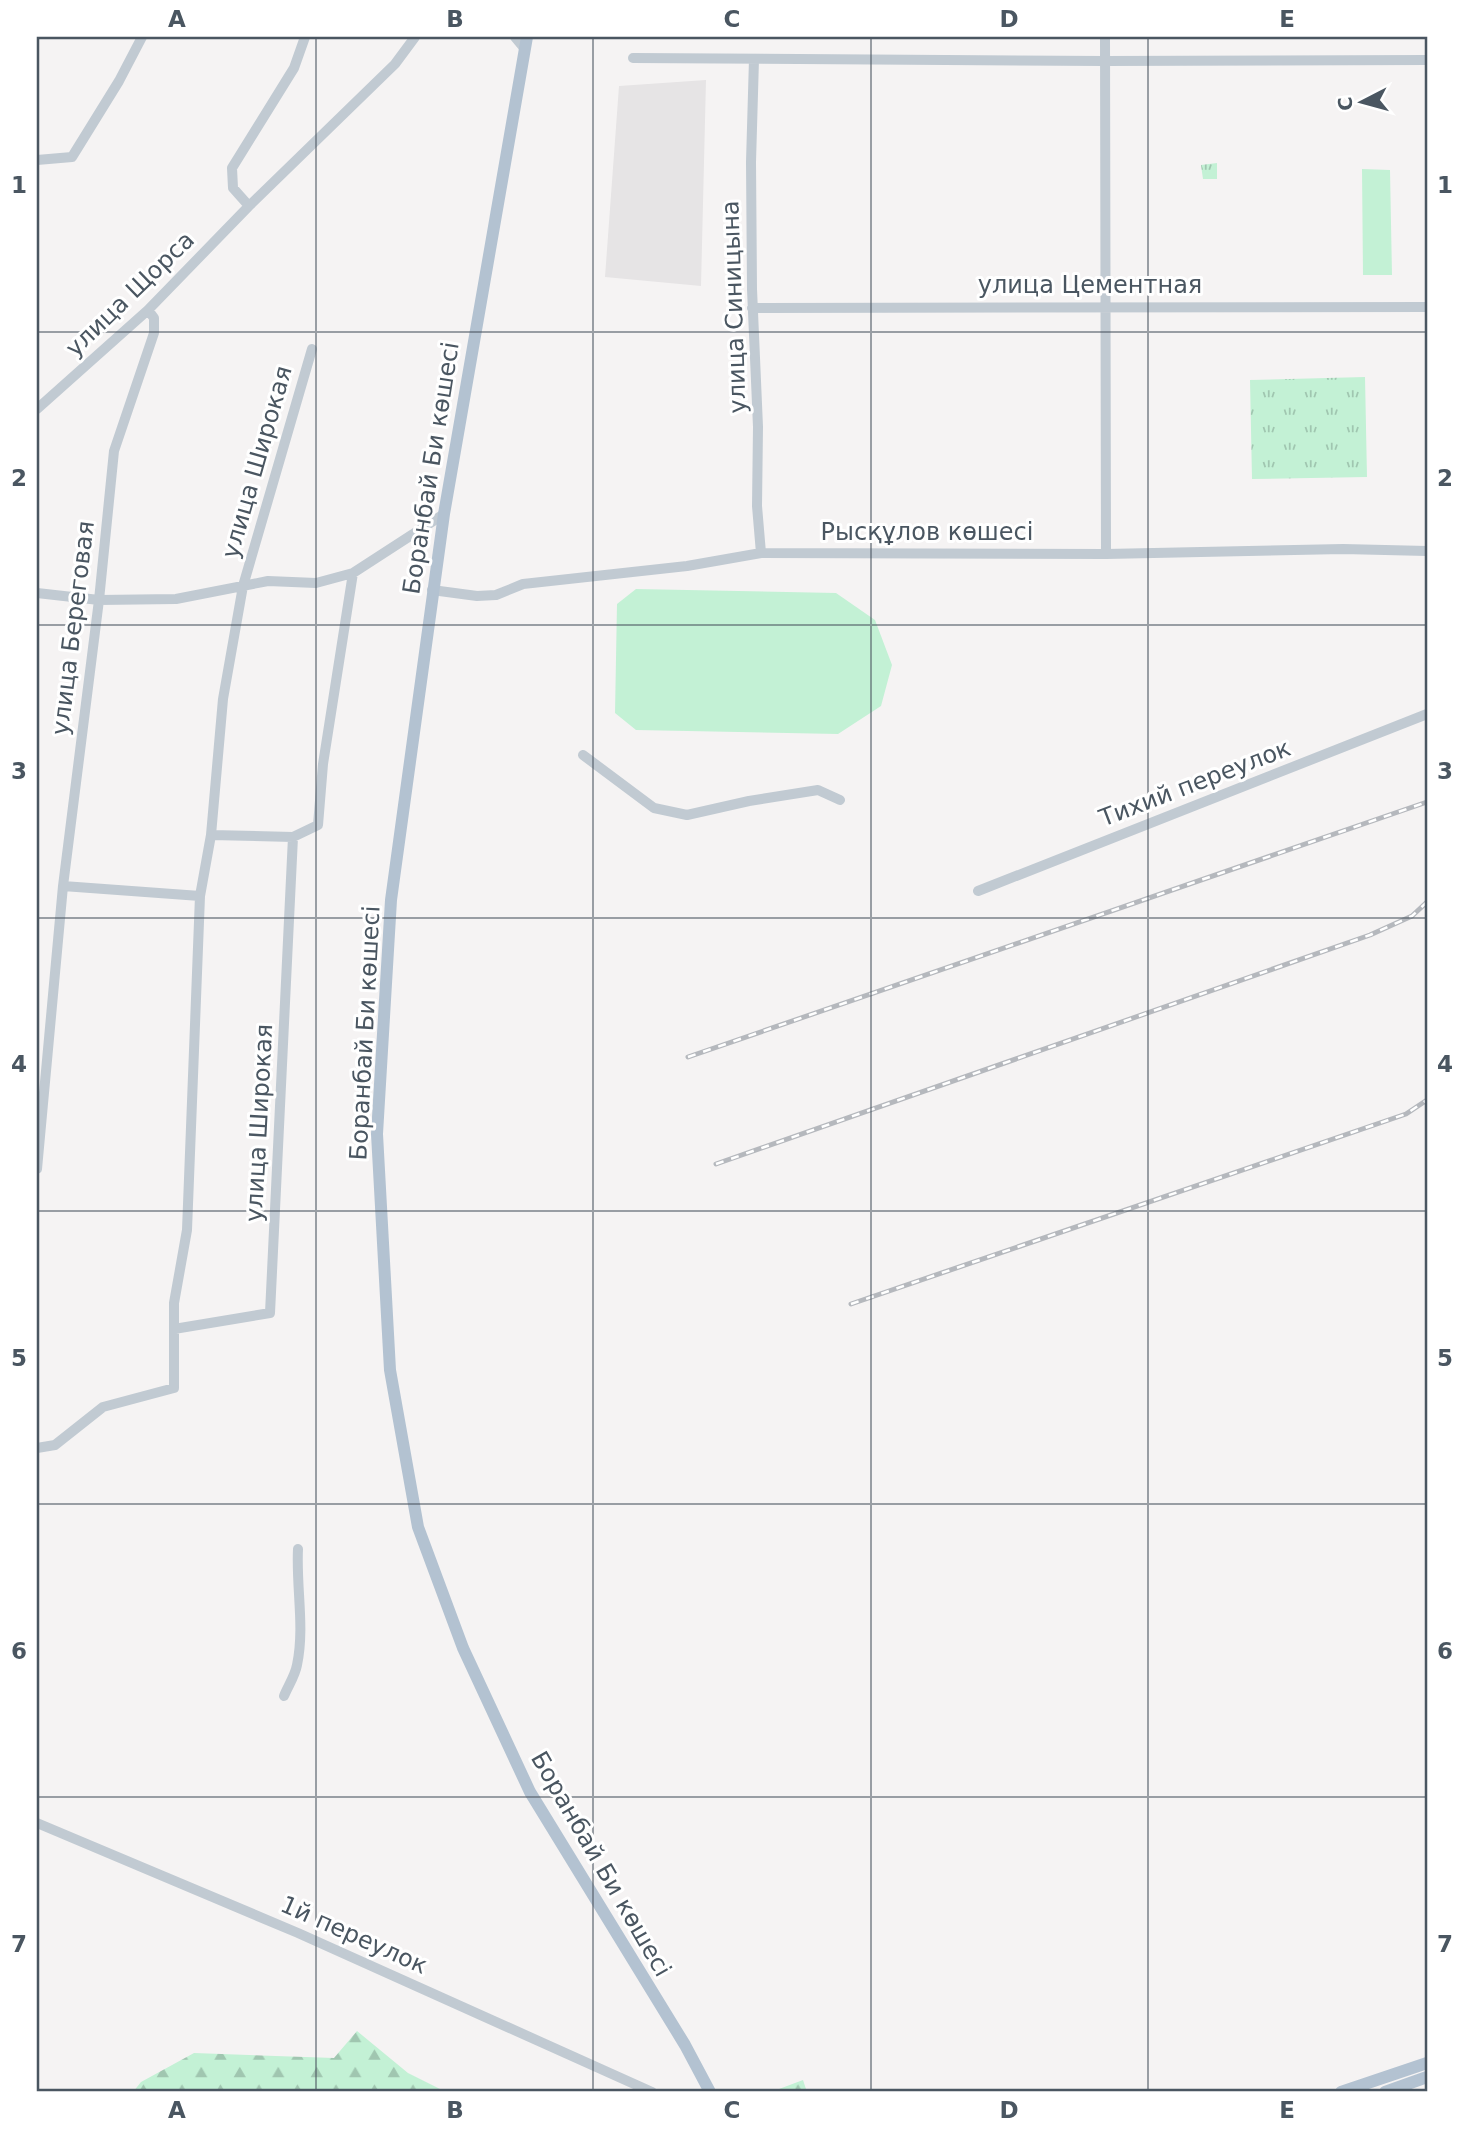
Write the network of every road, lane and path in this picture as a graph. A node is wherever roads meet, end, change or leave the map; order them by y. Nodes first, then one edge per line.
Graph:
1 (142, 37) edge
2 (305, 37) edge
3 (415, 37) edge
4 (515, 37) edge
5 (1105, 37) edge
6 (526, 43) edge
7 (634, 58) dead end
8 (754, 59) junction
9 (1427, 60) edge
10 (1104, 61) junction
11 (37, 160) edge
12 (249, 206) junction
13 (1106, 306) junction
14 (1427, 307) edge
15 (752, 309) junction
16 (148, 310) junction
17 (312, 349) dead end
18 (37, 409) edge
19 (444, 514) junction
20 (1427, 551) edge
21 (761, 553) junction
22 (1106, 554) junction
23 (353, 573) junction
24 (243, 586) junction
25 (432, 590) junction
26 (37, 593) edge
27 (99, 600) junction
28 (1427, 714) edge
29 (583, 755) dead end
30 (840, 800) dead end
31 (211, 835) junction
32 (293, 838) junction
33 (62, 886) junction
34 (978, 891) dead end
35 (200, 896) junction
36 (37, 1169) edge
37 (174, 1329) junction
38 (37, 1448) edge
39 (298, 1549) dead end
40 (284, 1696) dead end
41 (37, 1823) edge
42 (1427, 2063) edge
43 (1427, 2077) edge
44 (652, 2092) edge
45 (710, 2092) edge
46 (1341, 2092) edge
47 (1385, 2092) edge

1 - 11 street
2 - 12 street
3 - 12 street, улица Щорса
4 - 6 street
5 - 10 street
6 - 19 main road, Боранбай Би көшесі
7 - 8 street
8 - 10 street
8 - 15 street, улица Синицына
9 - 10 street
10 - 13 street
12 - 16 street, улица Щорса
13 - 14 street, улица Цементная
13 - 15 street, улица Цементная
13 - 22 street
15 - 21 street, улица Синицына
16 - 18 street, улица Щорса
16 - 27 street, улица Береговая
17 - 24 street, улица Широкая
19 - 23 street, улица Широкая
19 - 25 main road, Боранбай Би көшесі
20 - 22 street, Рысқұлов көшесі
21 - 22 street, Рысқұлов көшесі
21 - 25 street, Рысқұлов көшесі
23 - 24 street, улица Широкая
23 - 32 street
24 - 27 street, улица Широкая
24 - 31 street, улица Широкая
25 - 45 main road, Боранбай Би көшесі
26 - 27 street, улица Широкая
27 - 33 street, улица Береговая
28 - 34 street, Тихий переулок
29 - 30 street
31 - 32 street
31 - 35 street, улица Широкая
32 - 37 street, улица Широкая
33 - 35 street
33 - 36 street, улица Береговая
35 - 37 street, улица Широкая
37 - 38 street, улица Широкая
39 - 40 street
41 - 44 street, 1й переулок
42 - 46 main road
43 - 47 main road

